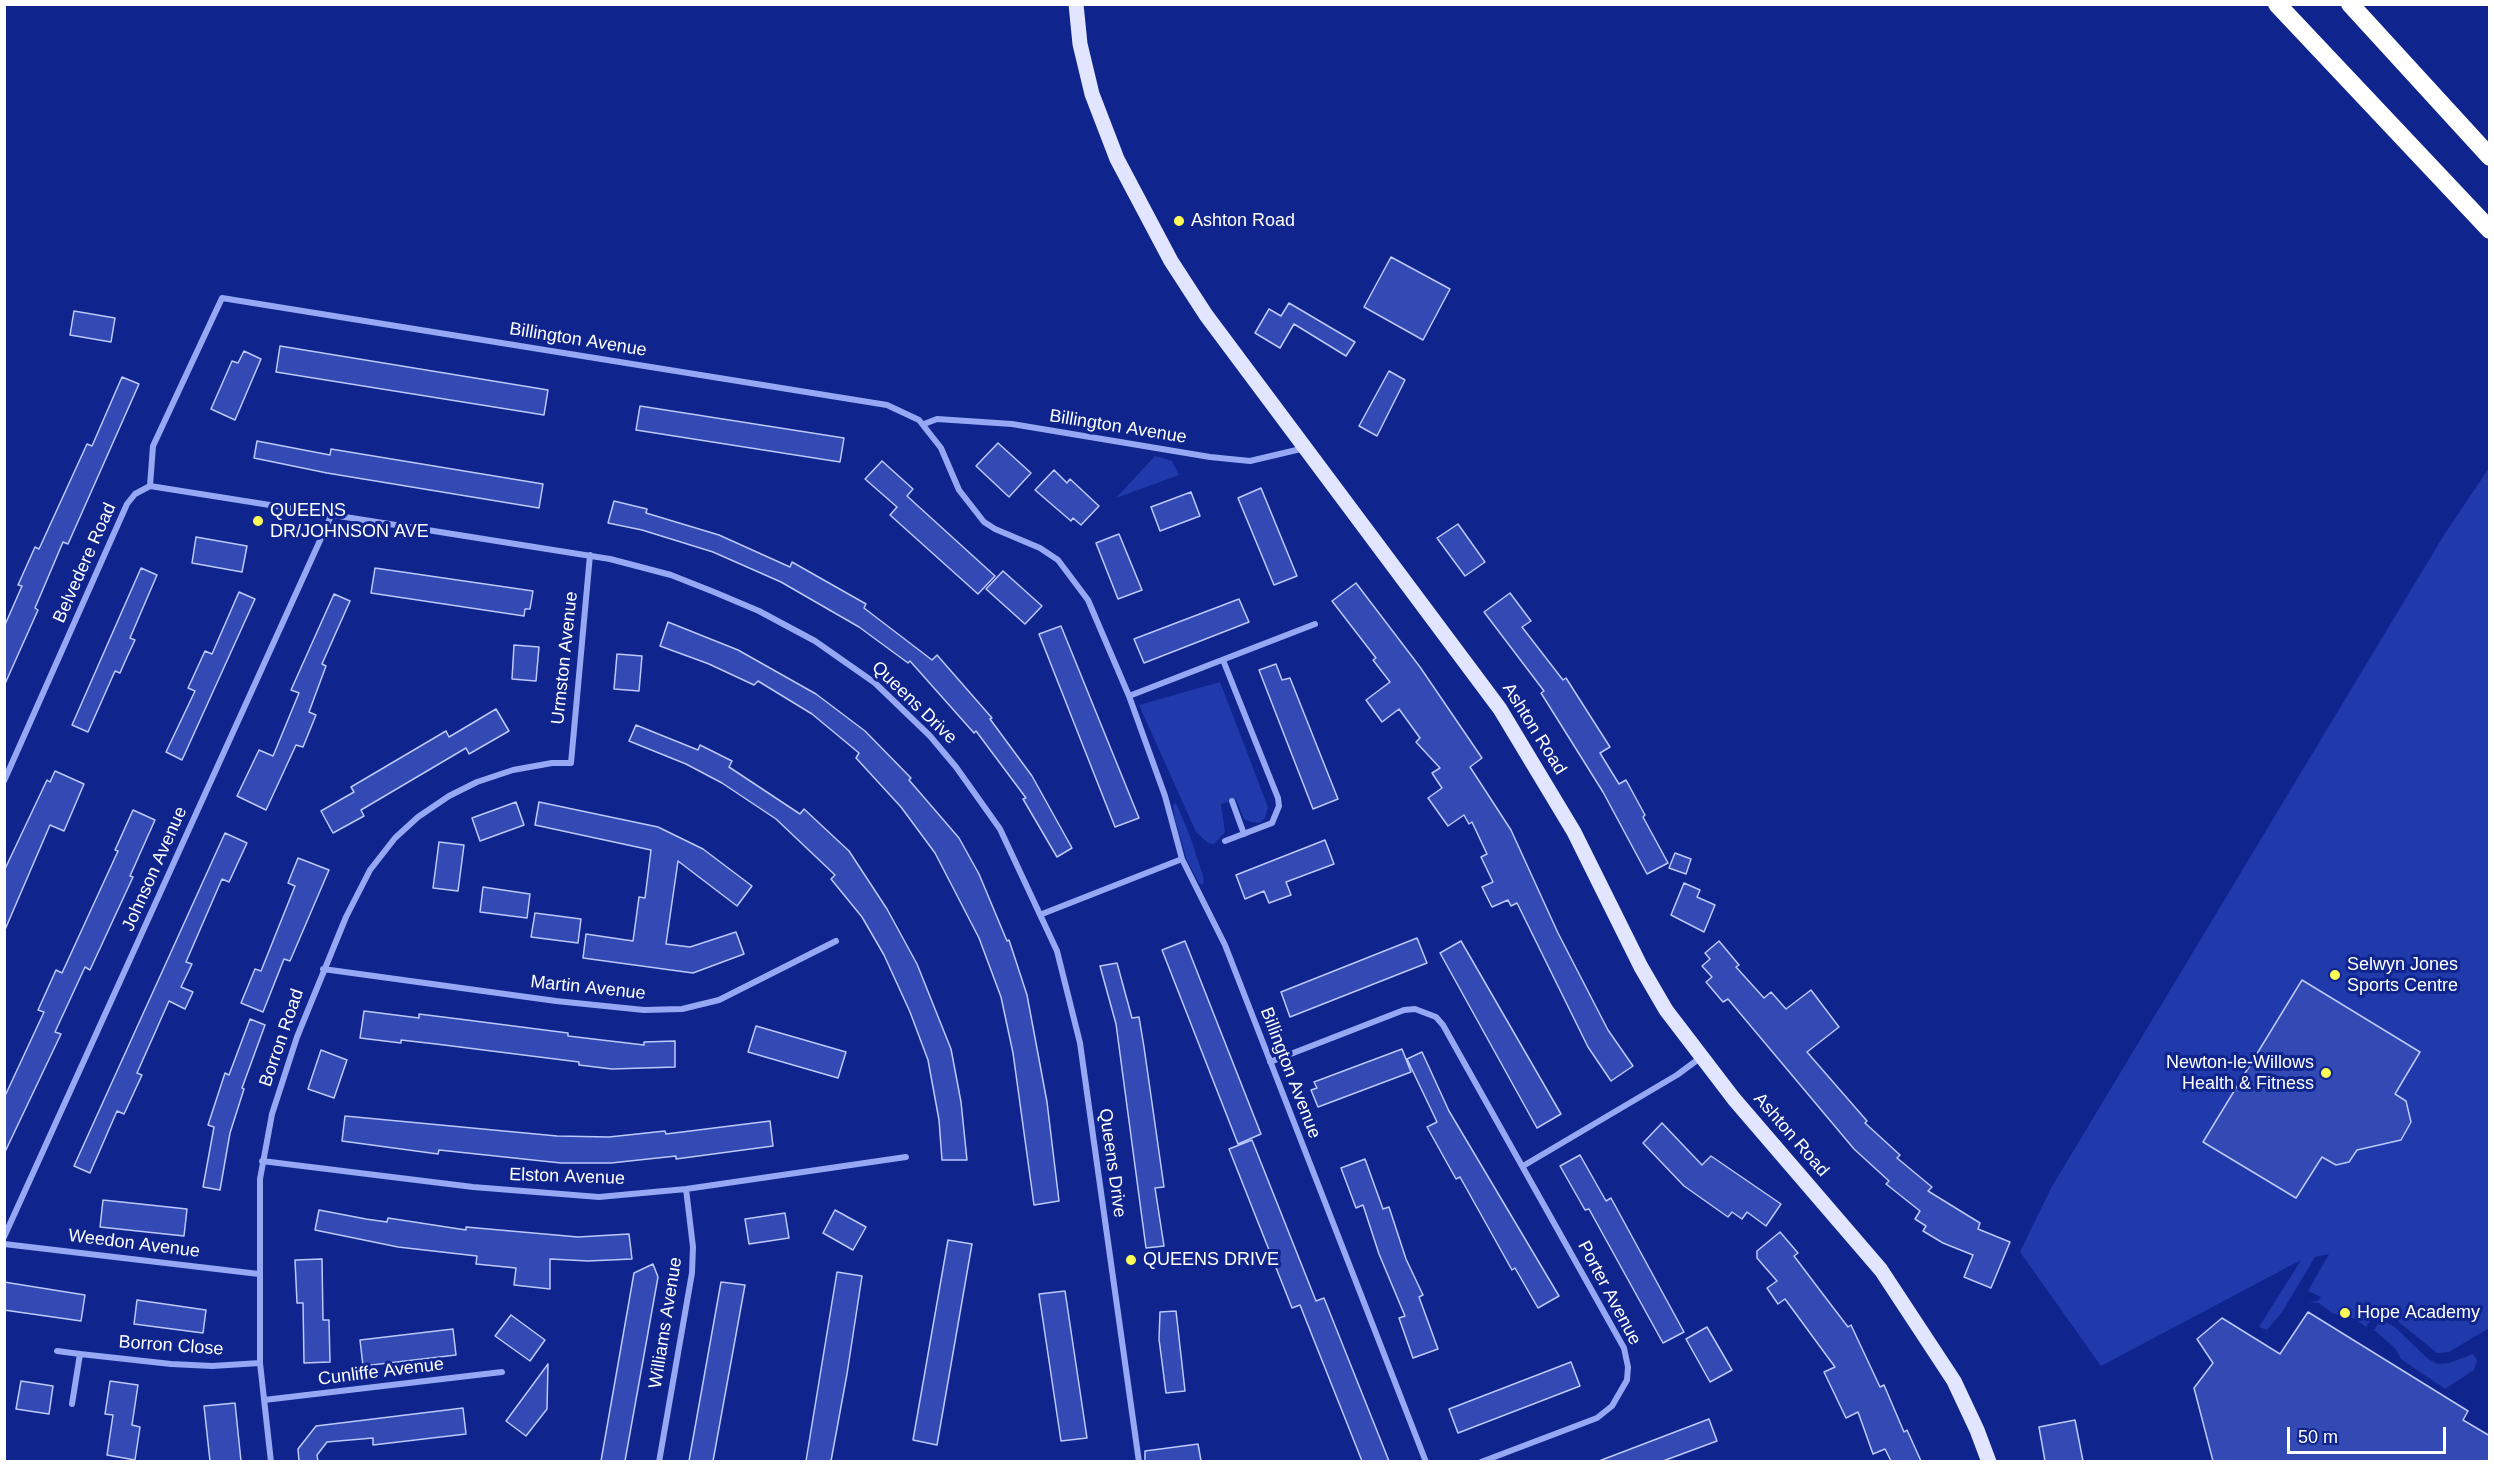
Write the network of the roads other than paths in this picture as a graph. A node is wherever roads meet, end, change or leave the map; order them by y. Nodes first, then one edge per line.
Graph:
1 (1076, 4) edge
2 (2277, 4) edge
3 (2350, 4) edge
4 (2427, 89) junction
5 (2490, 147) edge
6 (2490, 156) edge
7 (2490, 231) edge
8 (924, 424) junction
9 (1306, 448) junction
10 (150, 486) junction
11 (332, 514) junction
12 (590, 555) junction
13 (1315, 624) dead end
14 (1223, 660) junction
15 (1129, 696) junction
16 (571, 763) joint
17 (4, 780) edge
18 (1232, 801) dead end
19 (1244, 834) junction
20 (1225, 841) dead end
21 (1182, 859) junction
22 (1042, 914) junction
23 (836, 941) dead end
24 (323, 969) junction
25 (1700, 1058) junction
26 (1270, 1062) junction
27 (906, 1157) dead end
28 (262, 1161) junction
29 (1523, 1166) junction
30 (686, 1189) junction
31 (4, 1237) edge
32 (4, 1244) edge
33 (260, 1274) junction
34 (57, 1351) dead end
35 (80, 1354) junction
36 (260, 1363) junction
37 (502, 1372) dead end
38 (264, 1400) junction
39 (72, 1404) dead end
40 (272, 1461) edge
41 (659, 1461) edge
42 (1139, 1461) edge
43 (1426, 1461) edge
44 (1481, 1461) edge
45 (1989, 1461) edge

1 - 9 main road, Ashton Road
2 - 7 highway
3 - 4 highway
4 - 5 highway
4 - 6 highway
8 - 9 street, Billington Avenue
8 - 10 street, Billington Avenue
8 - 15 street, Billington Avenue
9 - 25 main road, Ashton Road
10 - 11 street, Queens Drive
10 - 17 street, Belvedere Road
11 - 12 street, Queens Drive
11 - 31 street, Johnson Avenue
12 - 16 street, Urmston Avenue
12 - 22 street, Queens Drive
13 - 14 street
14 - 15 street
14 - 19 street
15 - 21 street, Billington Avenue
16 - 24 street, Borron Road
18 - 19 street
19 - 20 street
21 - 22 street
21 - 26 street, Billington Avenue
22 - 42 street, Queens Drive
23 - 24 street, Martin Avenue
24 - 28 street, Borron Road
25 - 29 street
25 - 45 main road, Ashton Road
26 - 29 street, Porter Avenue
26 - 43 street, Billington Avenue
27 - 30 street, Elston Avenue
28 - 30 street, Elston Avenue
28 - 33 street, Borron Road
29 - 44 street, Porter Avenue
30 - 41 street, Williams Avenue
32 - 33 street, Weedon Avenue
33 - 36 street, Borron Road
34 - 35 street, Borron Close
35 - 36 street, Borron Close
35 - 39 street
36 - 38 street, Borron Road
37 - 38 street, Cunliffe Avenue
38 - 40 street, Borron Road

